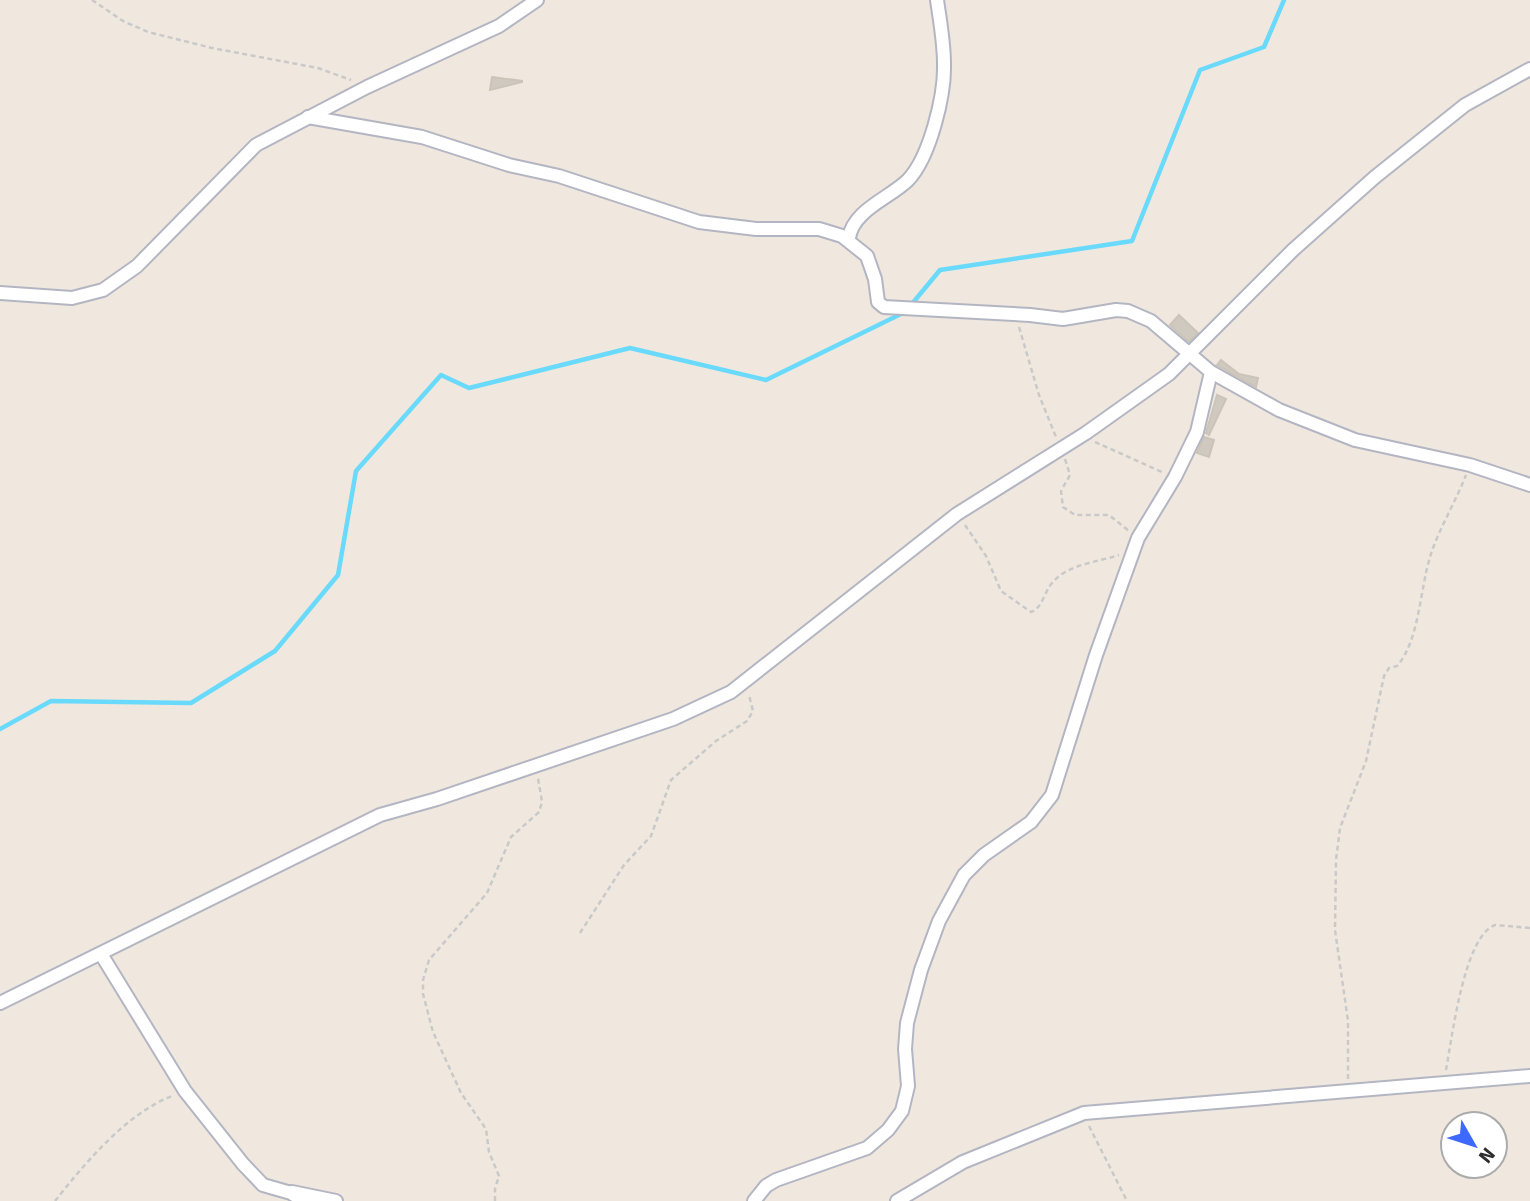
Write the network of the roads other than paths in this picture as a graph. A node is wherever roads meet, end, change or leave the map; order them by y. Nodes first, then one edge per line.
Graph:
1 (537, 0) edge
2 (937, 0) edge
3 (1530, 69) edge
4 (308, 117) junction
5 (849, 238) junction
6 (0, 293) edge
7 (1189, 357) junction
8 (1211, 372) junction
9 (1530, 485) edge
10 (101, 954) junction
11 (0, 1003) edge
12 (1530, 1076) edge
13 (294, 1197) edge
14 (336, 1201) edge
15 (754, 1201) edge
16 (897, 1201) edge

1 - 4 street
2 - 5 street
3 - 7 street
4 - 5 street
4 - 6 street
5 - 7 street
7 - 8 street
7 - 10 street
8 - 9 street
8 - 15 street
10 - 11 street
10 - 13 street
12 - 16 street
13 - 14 street

